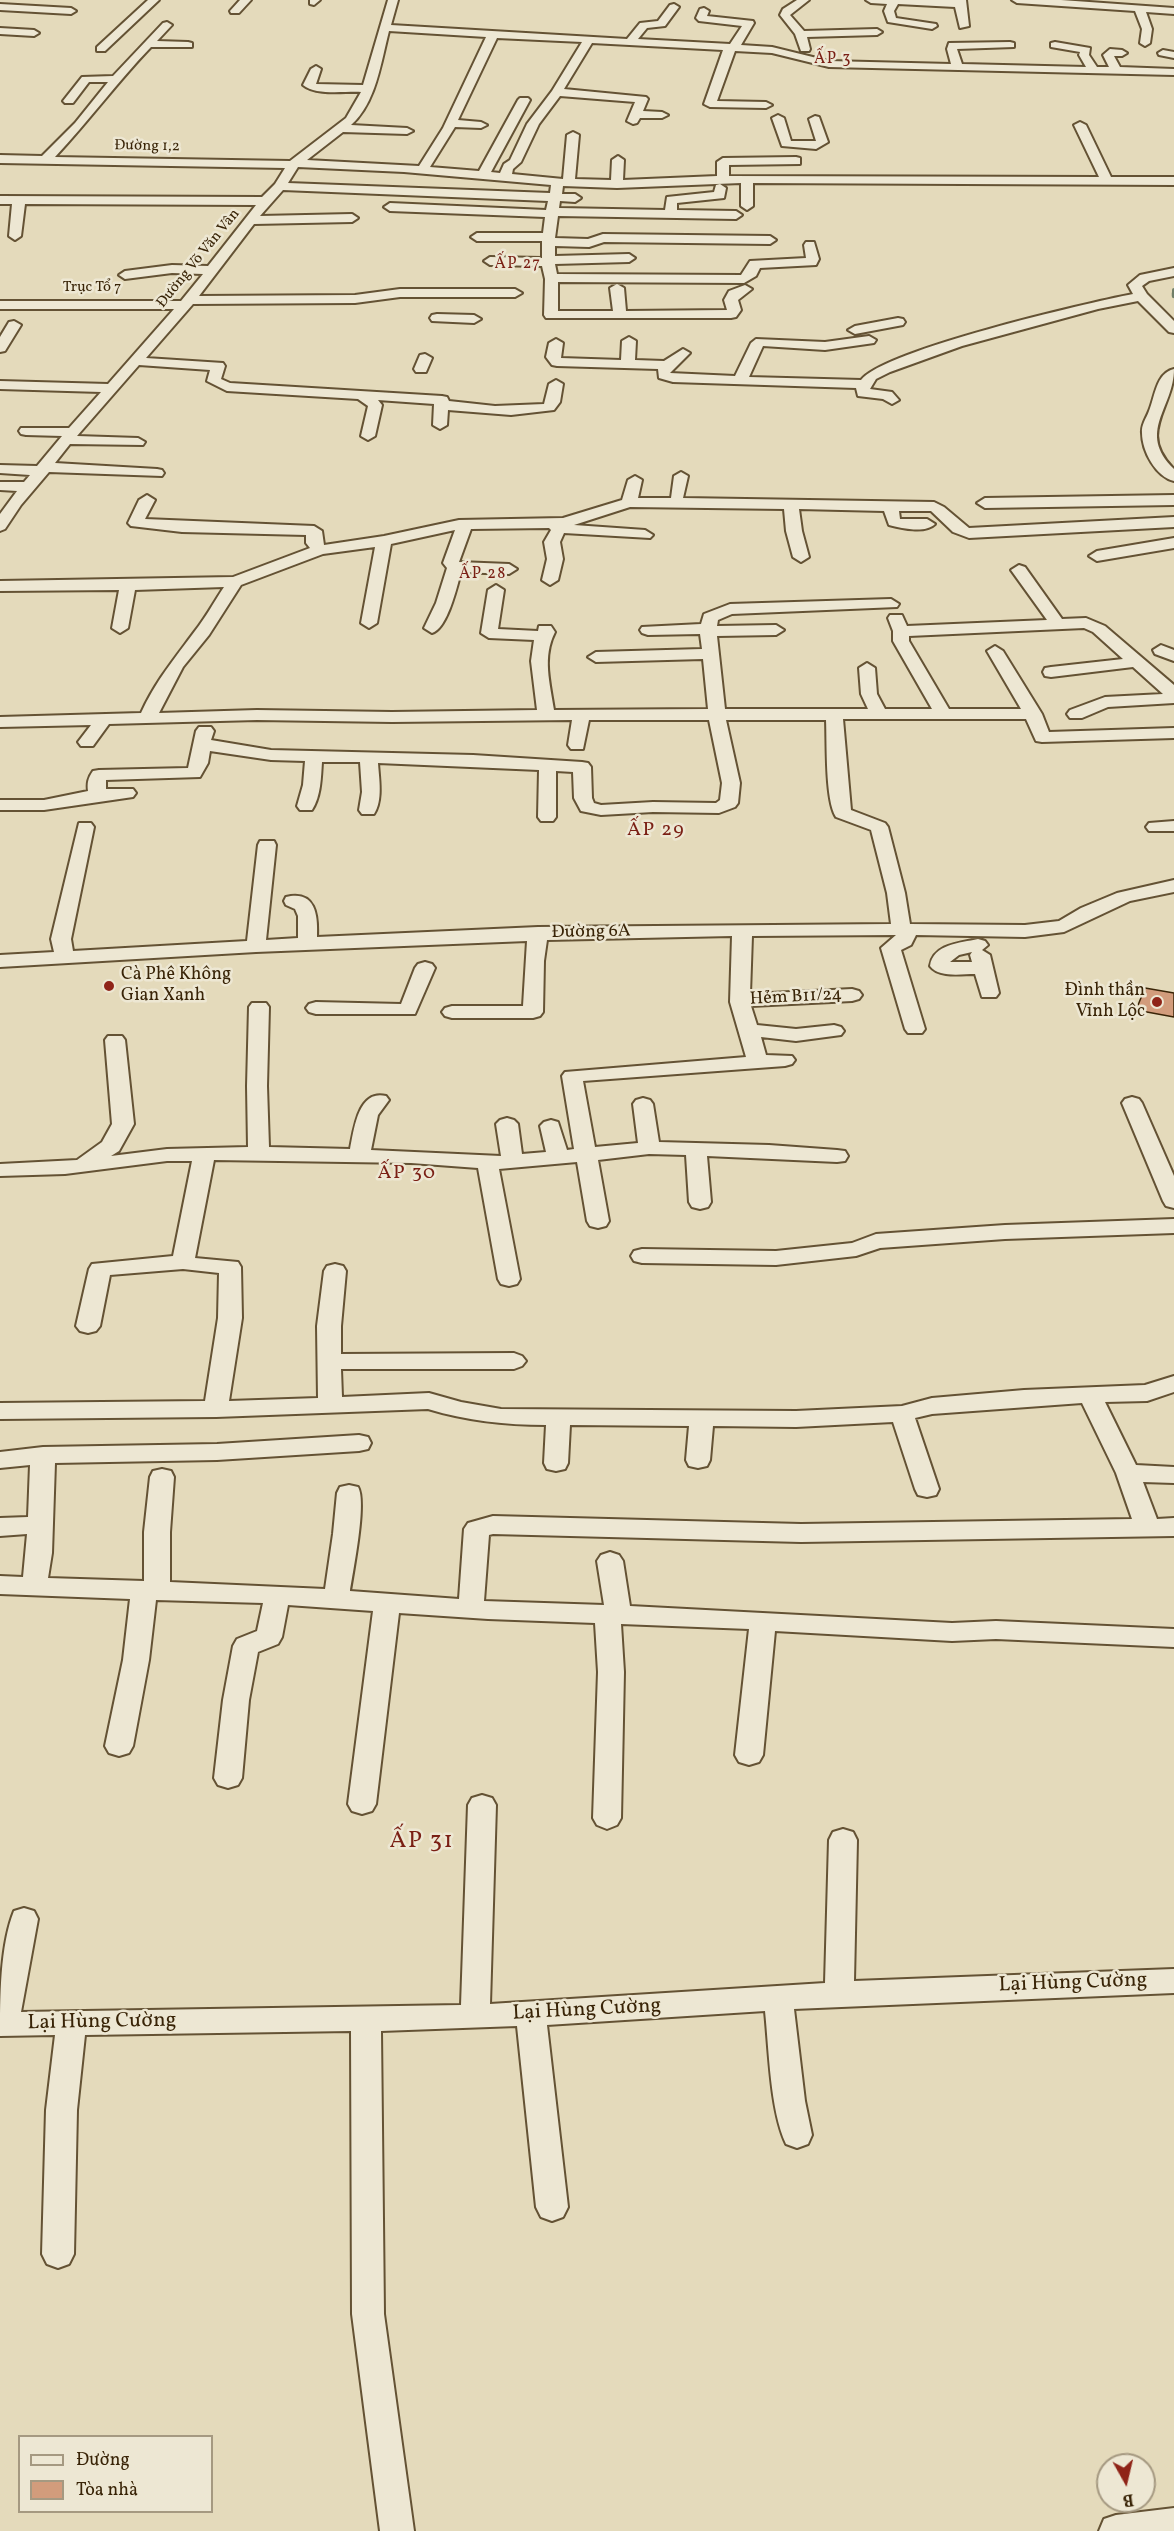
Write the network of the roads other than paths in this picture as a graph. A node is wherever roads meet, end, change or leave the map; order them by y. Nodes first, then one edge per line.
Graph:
1 (154, 0) edge
2 (246, 0) edge
3 (393, 0) edge
4 (804, 0) edge
5 (871, 0) edge
6 (1017, 0) edge
7 (894, 2) junction
8 (960, 2) edge
9 (1032, 4) edge
10 (674, 7) dead end
11 (0, 8) edge
12 (1139, 8) junction
13 (71, 11) dead end
14 (235, 11) dead end
15 (704, 11) dead end
16 (1174, 11) edge
17 (0, 20) edge
18 (167, 25) dead end
19 (932, 26) dead end
20 (964, 26) dead end
21 (713, 27) dead end
22 (385, 28) junction
23 (0, 31) edge
24 (877, 32) dead end
25 (493, 34) junction
26 (801, 34) junction
27 (590, 39) junction
28 (631, 41) junction
29 (1144, 43) dead end
30 (150, 44) junction
31 (677, 44) junction
32 (937, 44) dead end
33 (188, 45) dead end
34 (953, 45) junction
35 (1010, 45) dead end
36 (1054, 45) dead end
37 (730, 47) junction
38 (853, 48) dead end
39 (101, 49) dead end
40 (1122, 53) dead end
41 (1029, 57) dead end
42 (802, 59) junction
43 (855, 65) junction
44 (957, 67) junction
45 (316, 69) dead end
46 (1062, 71) junction
47 (1094, 71) junction
48 (1117, 71) junction
49 (1174, 72) edge
50 (117, 80) junction
51 (368, 89) junction
52 (557, 92) junction
53 (524, 100) dead end
54 (69, 101) dead end
55 (766, 105) dead end
56 (662, 115) dead end
57 (778, 118) dead end
58 (815, 119) dead end
59 (451, 123) junction
60 (482, 124) dead end
61 (1080, 125) dead end
62 (341, 128) junction
63 (407, 131) dead end
64 (573, 135) dead end
65 (309, 137) dead end
66 (329, 137) junction
67 (793, 145) junction
68 (0, 159) edge
69 (45, 160) junction
70 (618, 160) dead end
71 (796, 161) junction
72 (295, 164) junction
73 (423, 169) junction
74 (484, 174) junction
75 (505, 176) junction
76 (747, 179) junction
77 (800, 179) junction
78 (1106, 180) junction
79 (1174, 181) edge
80 (563, 183) junction
81 (616, 184) junction
82 (722, 184) junction
83 (280, 186) junction
84 (554, 197) junction
85 (585, 198) dead end
86 (0, 200) edge
87 (19, 200) junction
88 (263, 204) junction
89 (284, 205) dead end
90 (747, 206) dead end
91 (392, 212) dead end
92 (671, 214) junction
93 (736, 215) dead end
94 (352, 218) dead end
95 (251, 220) junction
96 (550, 227) junction
97 (578, 233) dead end
98 (15, 236) dead end
99 (477, 237) dead end
100 (770, 240) dead end
101 (810, 245) dead end
102 (490, 261) dead end
103 (548, 261) junction
104 (213, 270) junction
105 (1174, 272) edge
106 (125, 275) dead end
107 (551, 278) junction
108 (640, 278) junction
109 (617, 288) dead end
110 (745, 289) dead end
111 (440, 293) junction
112 (515, 293) dead end
113 (1141, 296) junction
114 (187, 302) junction
115 (0, 305) edge
116 (620, 315) junction
117 (474, 319) dead end
118 (898, 322) dead end
119 (14, 325) dead end
120 (1174, 329) edge
121 (629, 341) dead end
122 (556, 343) dead end
123 (825, 346) junction
124 (0, 348) edge
125 (683, 353) dead end
126 (135, 361) junction
127 (628, 363) junction
128 (667, 365) junction
129 (814, 373) junction
130 (1174, 373) edge
131 (740, 381) junction
132 (556, 384) dead end
133 (864, 384) junction
134 (0, 385) edge
135 (112, 388) junction
136 (362, 395) junction
137 (892, 400) dead end
138 (441, 404) junction
139 (440, 425) dead end
140 (26, 431) dead end
141 (70, 436) junction
142 (368, 436) dead end
143 (109, 442) junction
144 (138, 442) dead end
145 (130, 457) dead end
146 (0, 469) edge
147 (43, 469) junction
148 (158, 473) dead end
149 (681, 476) dead end
150 (1174, 477) edge
151 (635, 480) dead end
152 (0, 486) edge
153 (28, 487) junction
154 (652, 493) junction
155 (677, 496) junction
156 (705, 497) dead end
157 (147, 500) dead end
158 (1174, 500) edge
159 (985, 502) dead end
160 (629, 503) junction
161 (790, 503) junction
162 (892, 505) junction
163 (191, 508) dead end
164 (418, 522) dead end
165 (1174, 522) edge
166 (927, 524) dead end
167 (465, 525) junction
168 (0, 526) edge
169 (553, 526) junction
170 (182, 527) junction
171 (645, 535) dead end
172 (388, 540) junction
173 (1174, 543) edge
174 (320, 550) junction
175 (1097, 556) dead end
176 (801, 557) dead end
177 (455, 567) junction
178 (509, 569) dead end
179 (1019, 570) dead end
180 (550, 580) dead end
181 (235, 582) junction
182 (128, 585) junction
183 (0, 586) edge
184 (496, 590) dead end
185 (369, 623) dead end
186 (1057, 623) junction
187 (120, 628) dead end
188 (432, 628) dead end
189 (648, 630) dead end
190 (708, 630) junction
191 (776, 630) dead end
192 (901, 631) junction
193 (995, 651) dead end
194 (710, 654) junction
195 (596, 657) dead end
196 (1137, 662) junction
197 (867, 668) dead end
198 (1051, 672) dead end
199 (1174, 696) edge
200 (1033, 714) junction
201 (1076, 714) dead end
202 (546, 715) junction
203 (581, 715) junction
204 (880, 715) junction
205 (944, 715) junction
206 (211, 716) junction
207 (717, 716) junction
208 (834, 716) junction
209 (0, 722) edge
210 (100, 722) junction
211 (143, 724) junction
212 (1174, 733) edge
213 (87, 742) dead end
214 (201, 744) junction
215 (577, 745) dead end
216 (314, 757) junction
217 (369, 758) junction
218 (549, 765) junction
219 (127, 792) dead end
220 (98, 795) junction
221 (0, 806) edge
222 (306, 806) dead end
223 (368, 810) dead end
224 (548, 818) dead end
225 (1174, 826) edge
226 (85, 827) dead end
227 (1155, 827) dead end
228 (267, 846) dead end
229 (1174, 886) edge
230 (293, 900) dead end
231 (742, 930) junction
232 (905, 930) junction
233 (538, 933) junction
234 (976, 938) junction
235 (307, 944) junction
236 (256, 946) junction
237 (65, 957) junction
238 (0, 961) edge
239 (425, 968) dead end
240 (983, 968) junction
241 (989, 993) dead end
242 (852, 995) dead end
243 (740, 1001) junction
244 (259, 1007) dead end
245 (316, 1008) dead end
246 (452, 1012) dead end
247 (915, 1029) dead end
248 (750, 1030) junction
249 (834, 1030) dead end
250 (115, 1040) dead end
251 (785, 1060) dead end
252 (758, 1063) junction
253 (379, 1100) dead end
254 (1132, 1103) dead end
255 (643, 1104) dead end
256 (507, 1124) dead end
257 (551, 1126) dead end
258 (649, 1148) junction
259 (696, 1148) junction
260 (204, 1154) junction
261 (259, 1154) junction
262 (359, 1155) junction
263 (586, 1155) junction
264 (837, 1156) dead end
265 (558, 1158) junction
266 (487, 1162) junction
267 (513, 1162) junction
268 (84, 1165) junction
269 (0, 1170) edge
270 (1174, 1201) edge
271 (699, 1202) dead end
272 (598, 1221) dead end
273 (1174, 1226) edge
274 (642, 1256) dead end
275 (183, 1262) junction
276 (335, 1270) dead end
277 (509, 1279) dead end
278 (88, 1326) dead end
279 (514, 1361) dead end
280 (329, 1362) junction
281 (1174, 1384) edge
282 (1090, 1396) junction
283 (330, 1405) junction
284 (216, 1408) junction
285 (0, 1411) edge
286 (902, 1414) junction
287 (702, 1418) junction
288 (558, 1419) junction
289 (359, 1443) dead end
290 (43, 1455) junction
291 (0, 1460) edge
292 (698, 1460) dead end
293 (556, 1463) dead end
294 (1128, 1473) junction
295 (1174, 1475) edge
296 (162, 1476) dead end
297 (927, 1489) dead end
298 (349, 1493) dead end
299 (39, 1525) junction
300 (0, 1527) edge
301 (1147, 1527) junction
302 (1174, 1527) edge
303 (610, 1561) dead end
304 (0, 1585) edge
305 (34, 1586) junction
306 (151, 1591) junction
307 (277, 1595) junction
308 (336, 1600) junction
309 (387, 1603) junction
310 (471, 1609) junction
311 (613, 1615) junction
312 (763, 1621) junction
313 (1174, 1638) edge
314 (119, 1746) dead end
315 (749, 1755) dead end
316 (228, 1778) dead end
317 (362, 1804) dead end
318 (482, 1805) dead end
319 (607, 1818) dead end
320 (843, 1840) dead end
321 (24, 1920) dead end
322 (1174, 1981) edge
323 (839, 1994) junction
324 (778, 1999) junction
325 (531, 2014) junction
326 (475, 2017) junction
327 (366, 2019) junction
328 (72, 2023) junction
329 (2, 2024) edge
330 (797, 2134) dead end
331 (552, 2207) dead end
332 (58, 2254) dead end
333 (1174, 2524) edge
334 (397, 2531) edge
335 (1116, 2531) edge

1 - 39 street
2 - 14 street
3 - 22 street, Đường Võ Văn Vân
4 - 26 street
5 - 7 street
6 - 9 street
7 - 8 street
7 - 19 street
8 - 20 street
9 - 12 street
10 - 28 street
11 - 13 street
12 - 16 street
12 - 29 street
15 - 37 street
17 - 23 street
18 - 30 street
21 - 31 street
22 - 25 street
22 - 51 street, Đường Võ Văn Vân
24 - 26 street
25 - 27 street
25 - 59 street
26 - 42 street
27 - 28 street
27 - 52 street
28 - 31 street
30 - 33 street
30 - 50 street
31 - 37 street
32 - 34 street
34 - 35 street
34 - 44 street
36 - 47 street
37 - 42 street
37 - 55 street
38 - 43 street
40 - 48 street
41 - 46 street
42 - 43 street
43 - 44 street
44 - 46 street
45 - 51 street
46 - 47 street
47 - 48 street
48 - 49 street
50 - 54 street
50 - 69 street
51 - 62 street, Đường Võ Văn Vân
52 - 56 street
52 - 75 street
53 - 74 street
57 - 67 street
58 - 67 street
59 - 60 street
59 - 73 street
61 - 78 street
62 - 63 street
62 - 66 street, Đường Võ Văn Vân
64 - 80 street
65 - 66 street
66 - 72 street, Đường Võ Văn Vân
67 - 71 street
68 - 69 street, Đường 1,2
69 - 72 street, Đường 1,2
70 - 81 street
71 - 77 street
71 - 82 street
72 - 73 street, Đường 1,2
72 - 83 street, Đường Võ Văn Vân
73 - 74 street, Đường 1,2
74 - 75 street, Đường 1,2
75 - 80 street, Đường 1,2
76 - 77 street, Đường 1,2
76 - 82 street, Đường 1,2
76 - 90 street
77 - 78 street, Đường 1,2
78 - 79 street, Đường 1,2
80 - 81 street, Đường 1,2
80 - 84 street
81 - 82 street, Đường 1,2
82 - 92 street
83 - 84 street
83 - 88 street, Đường Võ Văn Vân
84 - 85 street
84 - 96 street
86 - 87 street
87 - 88 street
87 - 98 street
88 - 89 street
88 - 95 street, Đường Võ Văn Vân
91 - 96 street
92 - 93 street
92 - 96 street
94 - 95 street
95 - 104 street, Đường Võ Văn Vân
96 - 97 street
96 - 99 street
96 - 100 street
96 - 103 street
101 - 108 street
102 - 103 street
103 - 107 street
103 - 108 street
104 - 106 street
104 - 114 street, Đường Võ Văn Vân
105 - 113 street
107 - 108 street
107 - 116 street
109 - 116 street
110 - 116 street
111 - 112 street, Trục Tổ 7
111 - 114 street, Trục Tổ 7
111 - 117 street
113 - 120 street
113 - 133 street
114 - 115 street, Trục Tổ 7
114 - 126 street, Đường Võ Văn Vân
118 - 123 street
119 - 124 street
121 - 127 street
122 - 127 street
123 - 129 street
123 - 131 street
125 - 128 street
126 - 135 street, Đường Võ Văn Vân
126 - 136 street
127 - 128 street
128 - 131 street
129 - 131 street
129 - 133 street
130 - 150 street
132 - 138 street
133 - 137 street
134 - 135 street
135 - 141 street, Đường Võ Văn Vân
136 - 138 street
136 - 142 street
138 - 139 street
140 - 141 street
141 - 143 street
141 - 147 street, Đường Võ Văn Vân
143 - 144 street
143 - 145 street
146 - 147 street
147 - 148 street
147 - 153 street, Đường Võ Văn Vân
149 - 155 street
151 - 160 street
152 - 153 street
153 - 168 street, Đường Võ Văn Vân
154 - 155 street
154 - 160 street
154 - 161 street
155 - 156 street
157 - 170 street
158 - 159 street
160 - 169 street
161 - 162 street
161 - 176 street
162 - 165 street
162 - 166 street
163 - 170 street
164 - 172 street
167 - 169 street
167 - 172 street
167 - 177 street
169 - 171 street
169 - 180 street
170 - 174 street
172 - 174 street
172 - 185 street
173 - 175 street
174 - 181 street
177 - 178 street
177 - 188 street
179 - 186 street
181 - 182 street
181 - 211 street
182 - 183 street
182 - 187 street
184 - 202 street
186 - 192 street
186 - 196 street
189 - 190 street
190 - 191 street
190 - 192 street
190 - 194 street
192 - 205 street
193 - 200 street
194 - 195 street
194 - 207 street
196 - 198 street
196 - 199 street
197 - 204 street
199 - 201 street
200 - 205 street
200 - 212 street
202 - 203 street
202 - 206 street
203 - 207 street
203 - 215 street
204 - 205 street
204 - 208 street
206 - 211 street
206 - 214 street
207 - 208 street
207 - 218 street
208 - 232 street
209 - 210 street
210 - 211 street
210 - 213 street
214 - 216 street
214 - 220 street
216 - 217 street
216 - 222 street
217 - 218 street
217 - 223 street
218 - 224 street
219 - 220 street
220 - 221 street
225 - 227 street
226 - 237 street
228 - 236 street
229 - 234 street, Đường 6A
230 - 235 street
231 - 232 street, Đường 6A
231 - 233 street, Đường 6A
231 - 243 street
232 - 234 street, Đường 6A
232 - 247 street
233 - 235 street, Đường 6A
233 - 246 street
234 - 240 street
234 - 240 street
235 - 236 street, Đường 6A
236 - 237 street, Đường 6A
237 - 238 street, Đường 6A
239 - 245 street
240 - 241 street
242 - 243 street, Hẻm B11/24
243 - 248 street
244 - 261 street
248 - 249 street
248 - 252 street
250 - 268 street
251 - 252 street
252 - 263 street
253 - 262 street
254 - 270 street
255 - 258 street
256 - 267 street
257 - 265 street
258 - 259 street
258 - 263 street
259 - 264 street
259 - 271 street
260 - 261 street
260 - 268 street
260 - 275 street
261 - 262 street
262 - 266 street
263 - 265 street
263 - 272 street
265 - 267 street
266 - 267 street
266 - 277 street
268 - 269 street
273 - 274 street
275 - 278 street
275 - 284 street
276 - 280 street
279 - 280 street
280 - 283 street
281 - 282 street
282 - 286 street
282 - 294 street
283 - 284 street
283 - 288 street
284 - 285 street
286 - 287 street
286 - 297 street
287 - 288 street
287 - 292 street
288 - 293 street
289 - 290 street
290 - 291 street
290 - 299 street
294 - 295 street
294 - 301 street
296 - 306 street
298 - 308 street
299 - 300 street
299 - 305 street
301 - 302 street
301 - 310 street
303 - 311 street
304 - 305 street
305 - 306 street
306 - 307 street
306 - 314 street
307 - 308 street
307 - 316 street
308 - 309 street
309 - 310 street
309 - 317 street
310 - 311 street
311 - 312 street
311 - 319 street
312 - 313 street
312 - 315 street
318 - 326 street
320 - 323 street
321 - 329 street
322 - 323 street, Lại Hùng Cường
323 - 324 street, Lại Hùng Cường
324 - 325 street, Lại Hùng Cường
324 - 330 street
325 - 326 street, Lại Hùng Cường
325 - 331 street
326 - 327 street, Lại Hùng Cường
327 - 328 street, Lại Hùng Cường
327 - 334 street
328 - 329 street, Lại Hùng Cường
328 - 332 street
333 - 335 street

